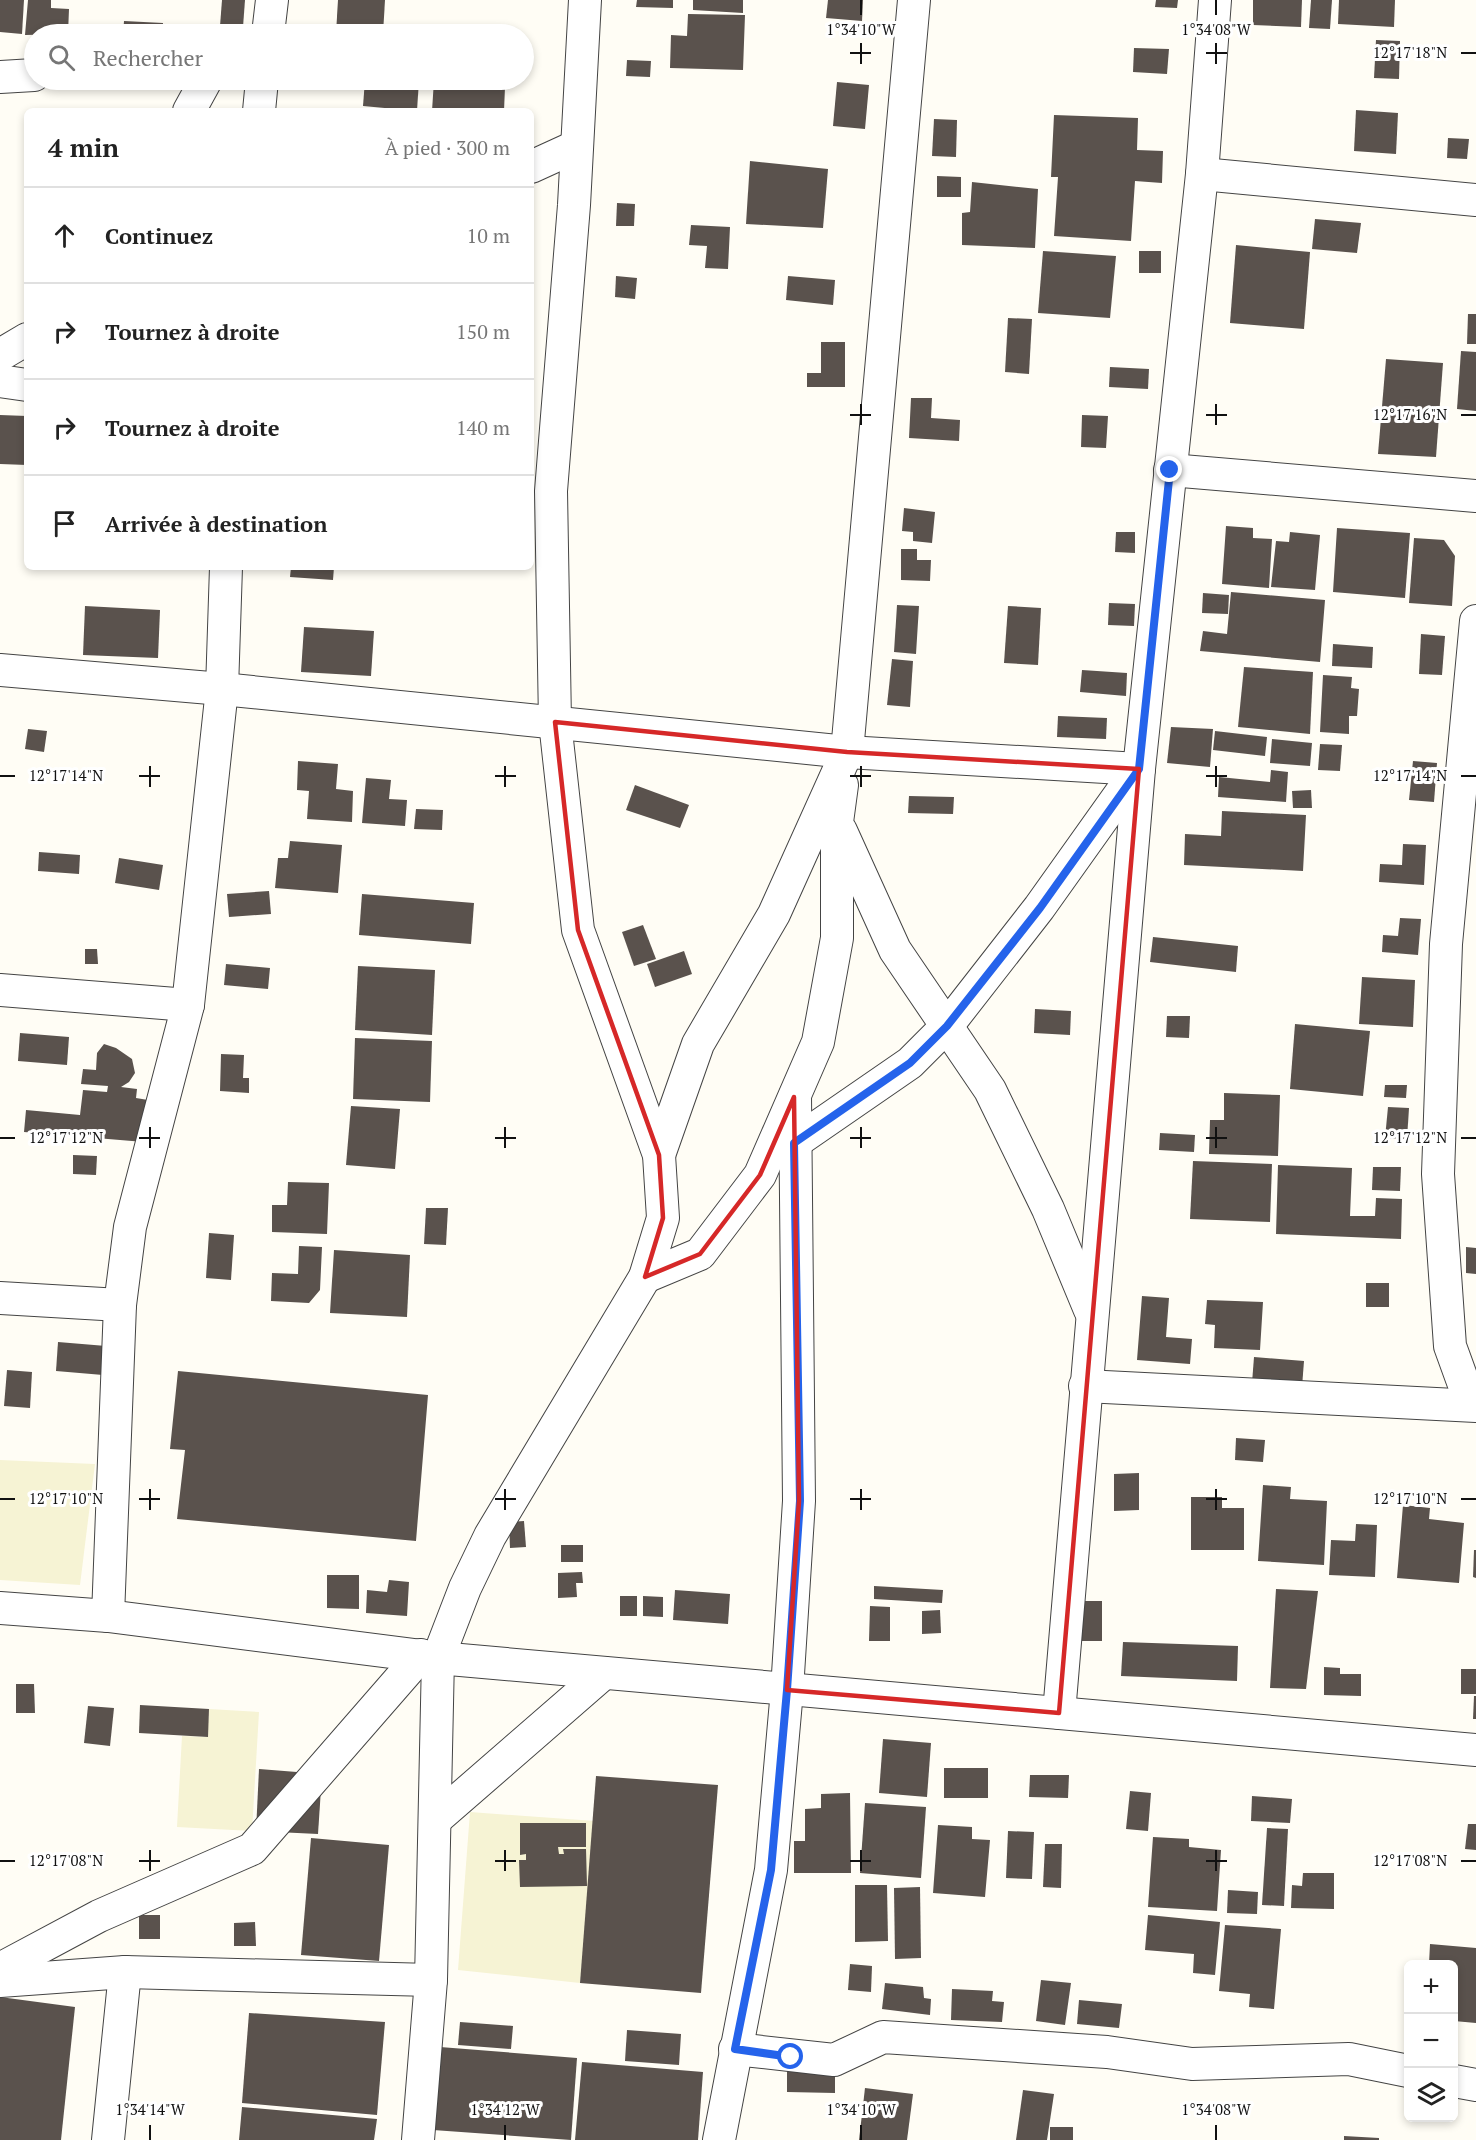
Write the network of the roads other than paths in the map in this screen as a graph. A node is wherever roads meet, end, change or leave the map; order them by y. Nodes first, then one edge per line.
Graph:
1 (272, 0) edge
2 (585, 0) edge
3 (914, 0) edge
4 (1215, 0) edge
5 (269, 24) edge
6 (24, 76) edge
7 (0, 77) edge
8 (201, 90) edge
9 (261, 90) edge
10 (191, 108) edge
11 (259, 108) edge
12 (578, 146) junction
13 (534, 166) edge
14 (1202, 174) junction
15 (1476, 200) edge
16 (24, 341) edge
17 (0, 355) edge
18 (0, 381) edge
19 (24, 385) edge
20 (1170, 470) junction
21 (1476, 496) edge
22 (226, 570) edge
23 (1476, 621) edge
24 (0, 670) edge
25 (222, 689) junction
26 (555, 722) junction
27 (847, 752) junction
28 (1139, 769) junction
29 (837, 822) junction
30 (0, 990) edge
31 (188, 1005) junction
32 (947, 1026) junction
33 (795, 1096) junction
34 (794, 1143) junction
35 (659, 1155) junction
36 (645, 1277) junction
37 (0, 1298) edge
38 (120, 1305) junction
39 (1091, 1314) junction
40 (1085, 1386) junction
41 (1473, 1405) edge
42 (0, 1608) edge
43 (108, 1616) junction
44 (429, 1656) junction
45 (604, 1673) junction
46 (787, 1690) junction
47 (1059, 1713) junction
48 (1476, 1749) edge
49 (435, 1820) junction
50 (0, 1969) edge
51 (125, 1972) junction
52 (431, 1980) junction
53 (0, 1981) edge
54 (735, 2049) junction
55 (1404, 2070) edge
56 (1458, 2082) edge
57 (1476, 2085) edge
58 (108, 2140) edge
59 (418, 2140) edge
60 (719, 2140) edge

1 - 5 street
2 - 12 street
3 - 27 street
4 - 14 street
6 - 7 street
8 - 10 street
9 - 11 street
12 - 13 street
12 - 26 street
14 - 15 street
14 - 20 street
16 - 17 street
18 - 19 street
20 - 21 street
20 - 28 street
22 - 25 street
23 - 41 street
24 - 25 street
25 - 26 street
25 - 31 street
26 - 27 street
26 - 35 street
27 - 28 street
27 - 29 street
27 - 35 street
28 - 32 street
28 - 39 street
29 - 32 street
29 - 33 street
30 - 31 street
31 - 38 street
32 - 34 street
32 - 39 street
33 - 34 street
33 - 36 street
34 - 46 street
35 - 36 street
36 - 44 street
37 - 38 street
38 - 43 street
39 - 40 street
40 - 41 street
40 - 47 street
42 - 43 street
43 - 44 street
44 - 45 street
44 - 49 street
44 - 50 street
45 - 46 street
45 - 49 street
46 - 47 street
46 - 54 street
47 - 48 street
49 - 52 street
51 - 52 street
51 - 53 street
51 - 58 street
52 - 59 street
54 - 55 street
54 - 60 street
56 - 57 street

